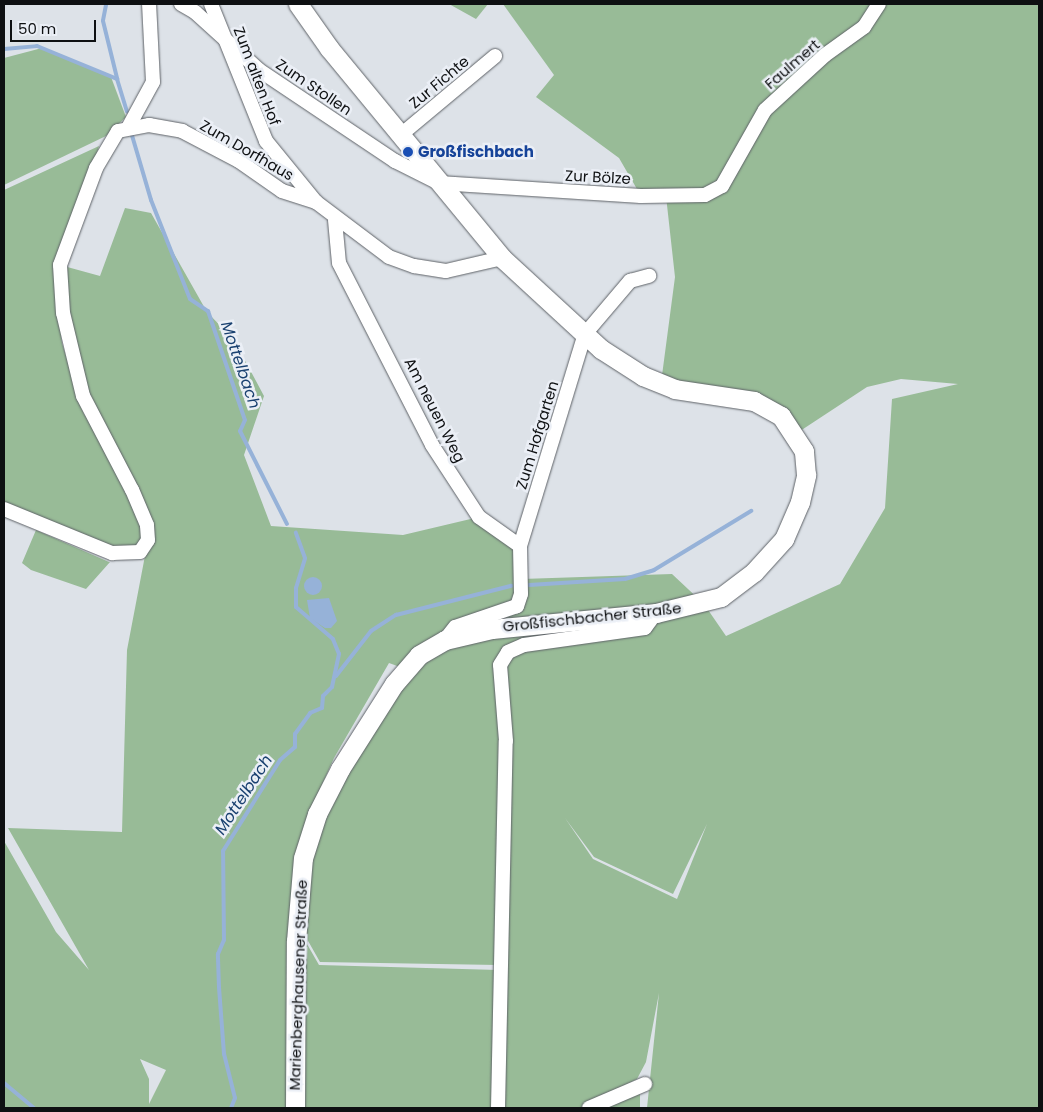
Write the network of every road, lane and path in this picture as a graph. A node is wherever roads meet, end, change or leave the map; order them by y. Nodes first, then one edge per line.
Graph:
1 (148, 4) edge
2 (181, 4) edge
3 (211, 4) edge
4 (298, 4) edge
5 (879, 4) edge
6 (227, 42) junction
7 (495, 56) dead end
8 (129, 126) junction
9 (402, 133) junction
10 (739, 160) joint
11 (439, 183) junction
12 (316, 202) junction
13 (335, 220) junction
14 (502, 258) junction
15 (648, 276) dead end
16 (585, 334) junction
17 (4, 509) edge
18 (520, 546) junction
19 (656, 613) junction
20 (445, 640) junction
21 (645, 1084) dead end
22 (295, 1108) edge
23 (498, 1108) edge
24 (588, 1108) edge

1 - 8 street
2 - 6 street, Zum Stollen
3 - 6 street, Zum alten Hof
4 - 9 main road, Großfischbacher Straße
5 - 10 street, Faulmert
6 - 11 street, Zum Stollen
6 - 12 street, Zum alten Hof
7 - 9 street, Zur Fichte
8 - 12 street, Zum Dorfhaus
8 - 17 street
9 - 11 main road, Großfischbacher Straße
10 - 11 street, Zur Bölze
11 - 14 main road, Großfischbacher Straße
12 - 13 street, Zum Dorfhaus
13 - 14 street, Zum Dorfhaus
13 - 18 street, Am neuen Weg
14 - 16 main road, Großfischbacher Straße
15 - 16 street
16 - 18 street, Zum Hofgarten
16 - 19 main road, Großfischbacher Straße
18 - 20 street
19 - 20 main road, Großfischbacher Straße
19 - 23 street
20 - 22 main road, Marienberghausener Straße
21 - 24 street

